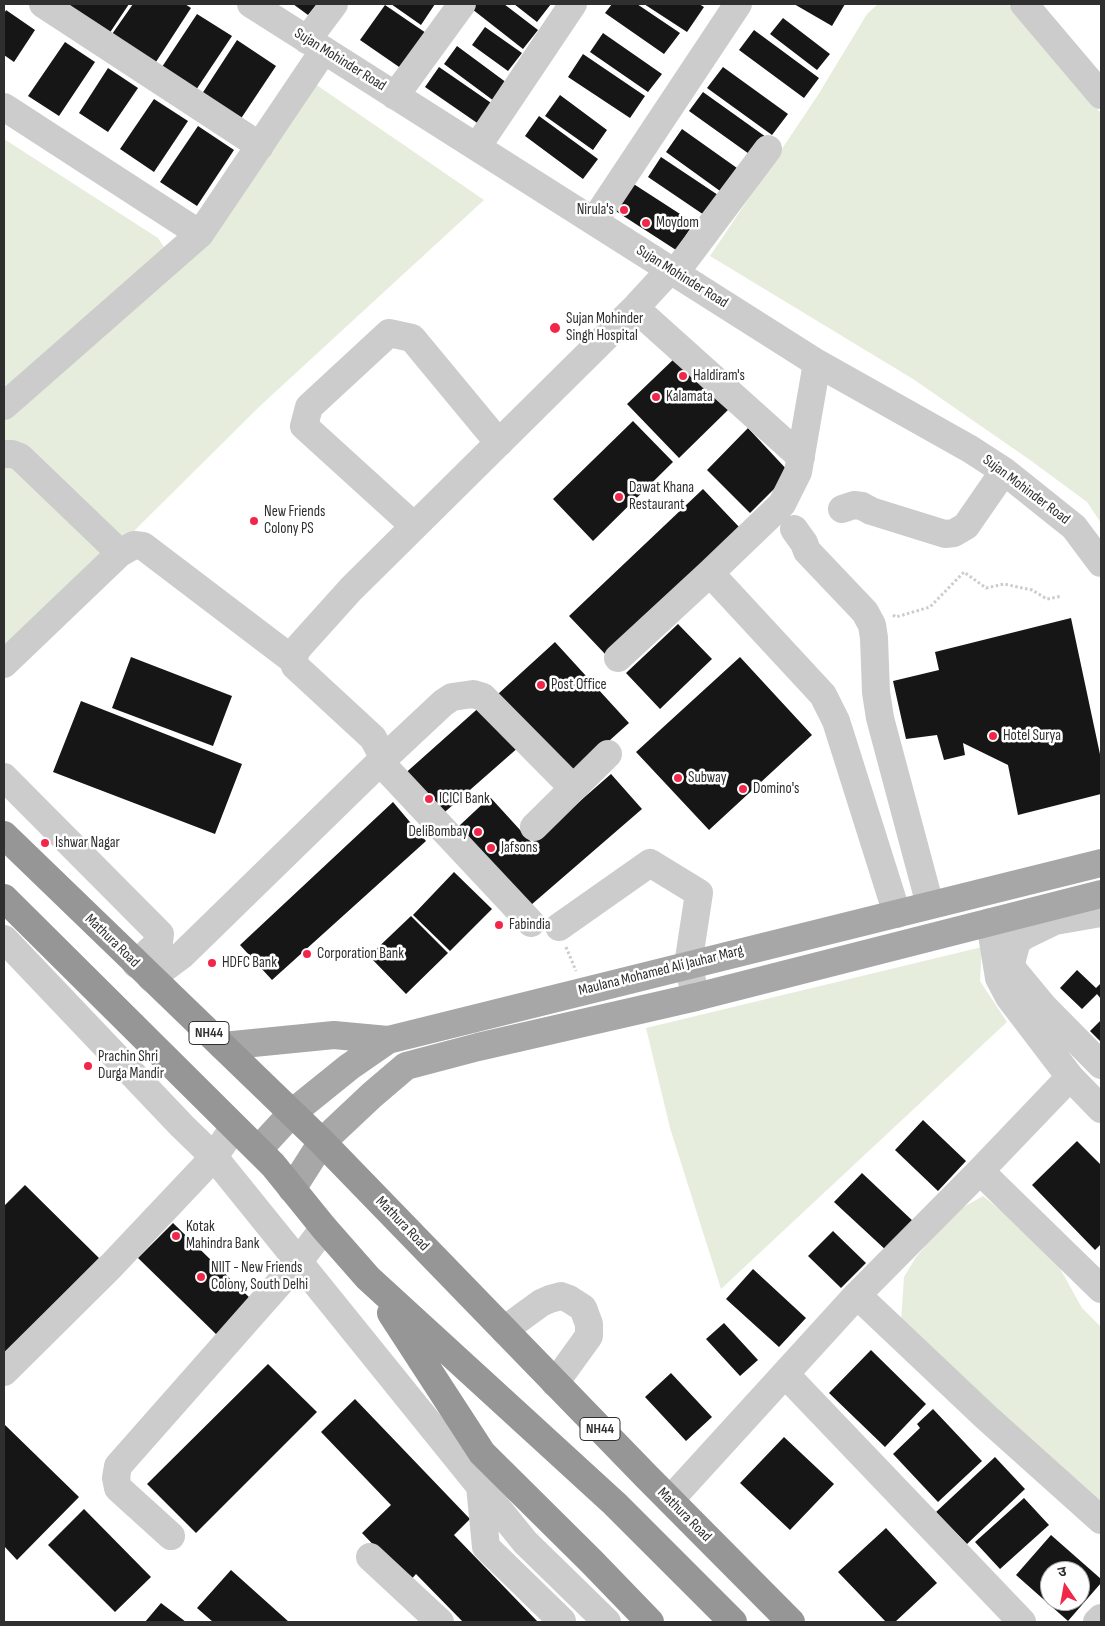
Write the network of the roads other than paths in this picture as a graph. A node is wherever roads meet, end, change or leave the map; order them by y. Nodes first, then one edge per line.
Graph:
1 (43, 4) edge
2 (251, 4) edge
3 (334, 4) edge
4 (462, 4) edge
5 (572, 4) edge
6 (738, 4) edge
7 (1024, 4) edge
8 (316, 45) junction
9 (1101, 95) edge
10 (396, 96) junction
11 (4, 107) edge
12 (260, 146) junction
13 (477, 147) junction
14 (768, 149) dead end
15 (594, 221) junction
16 (200, 234) junction
17 (673, 271) junction
18 (635, 308) junction
19 (817, 363) junction
20 (4, 406) edge
21 (499, 443) junction
22 (4, 454) edge
23 (801, 457) junction
24 (1004, 471) junction
25 (842, 510) dead end
26 (414, 526) junction
27 (794, 529) dead end
28 (120, 553) junction
29 (1101, 563) edge
30 (710, 573) junction
31 (618, 658) dead end
32 (293, 660) junction
33 (4, 664) edge
34 (608, 754) dead end
35 (380, 762) junction
36 (4, 778) edge
37 (574, 788) junction
38 (534, 827) dead end
39 (4, 835) edge
40 (1101, 863) edge
41 (1101, 894) edge
42 (4, 898) edge
43 (930, 905) junction
44 (1101, 913) edge
45 (897, 914) junction
46 (990, 922) junction
47 (530, 923) dead end
48 (559, 928) dead end
49 (4, 939) edge
50 (688, 965) junction
51 (144, 971) junction
52 (696, 996) junction
53 (388, 1040) junction
54 (222, 1046) junction
55 (1101, 1065) edge
56 (1070, 1077) junction
57 (1101, 1108) edge
58 (292, 1113) junction
59 (234, 1126) junction
60 (322, 1142) junction
61 (258, 1150) junction
62 (214, 1157) junction
63 (980, 1171) junction
64 (292, 1189) junction
65 (324, 1228) junction
66 (299, 1261) junction
67 (368, 1278) junction
68 (1101, 1289) edge
69 (856, 1295) junction
70 (504, 1330) junction
71 (4, 1372) edge
72 (785, 1374) junction
73 (555, 1383) junction
74 (480, 1486) junction
75 (670, 1500) junction
76 (1101, 1520) edge
77 (171, 1536) dead end
78 (370, 1557) dead end
79 (1101, 1618) edge
80 (440, 1622) edge
81 (560, 1622) edge
82 (607, 1622) edge
83 (650, 1622) edge
84 (733, 1622) edge
85 (791, 1622) edge
86 (1022, 1622) edge
87 (1097, 1622) edge

1 - 12 street
2 - 8 street, Sujan Mohinder Road
3 - 8 street
4 - 10 street
5 - 13 street
6 - 15 street
7 - 9 street
8 - 10 street, Sujan Mohinder Road
8 - 12 street
10 - 13 street, Sujan Mohinder Road
11 - 16 street
12 - 16 street
13 - 15 street, Sujan Mohinder Road
14 - 17 street
15 - 17 street, Sujan Mohinder Road
16 - 20 street
17 - 18 street
17 - 19 street, Sujan Mohinder Road
18 - 21 street
18 - 23 street
19 - 23 street
19 - 24 street, Sujan Mohinder Road
21 - 26 street
21 - 26 street
22 - 28 street
23 - 30 street
24 - 25 street
24 - 29 street, Sujan Mohinder Road
26 - 32 street
27 - 43 street
28 - 32 street
28 - 33 street
30 - 31 street
30 - 45 street
32 - 35 street
34 - 37 street
35 - 37 street
35 - 47 street
35 - 51 street
36 - 51 street
37 - 38 street
39 - 51 highway, Mathura Road / NH44
40 - 43 main road, Maulana Mohamed Ali Jauhar Marg
41 - 46 main road, Maulana Mohamed Ali Jauhar Marg
42 - 59 highway
43 - 45 main road, Maulana Mohamed Ali Jauhar Marg
44 - 55 street
45 - 50 main road, Maulana Mohamed Ali Jauhar Marg
46 - 52 main road, Maulana Mohamed Ali Jauhar Marg
46 - 56 street
48 - 50 street
49 - 62 street
50 - 52 street
50 - 53 main road, Maulana Mohamed Ali Jauhar Marg
51 - 54 highway, Mathura Road / NH44
52 - 60 main road, Maulana Mohamed Ali Jauhar Marg
53 - 54 main road
53 - 58 main road, Maulana Mohamed Ali Jauhar Marg
54 - 58 highway, Mathura Road / NH44
56 - 57 street
56 - 63 street
58 - 60 highway, Mathura Road / NH44
58 - 61 main road, Maulana Mohamed Ali Jauhar Marg
59 - 61 highway
59 - 62 street
60 - 64 main road, Maulana Mohamed Ali Jauhar Marg
60 - 70 highway, Mathura Road / NH44
61 - 64 highway
62 - 66 street
62 - 71 street
63 - 68 street
63 - 69 street
64 - 65 highway
65 - 66 street
65 - 67 highway
66 - 74 street
66 - 77 street
67 - 83 highway
67 - 84 highway
69 - 72 street
69 - 76 street
70 - 73 highway, Mathura Road / NH44
70 - 73 street
72 - 75 street
72 - 86 street
73 - 75 highway, Mathura Road / NH44
74 - 81 street
74 - 82 street
75 - 85 highway, Mathura Road / NH44
78 - 80 street
79 - 87 street

